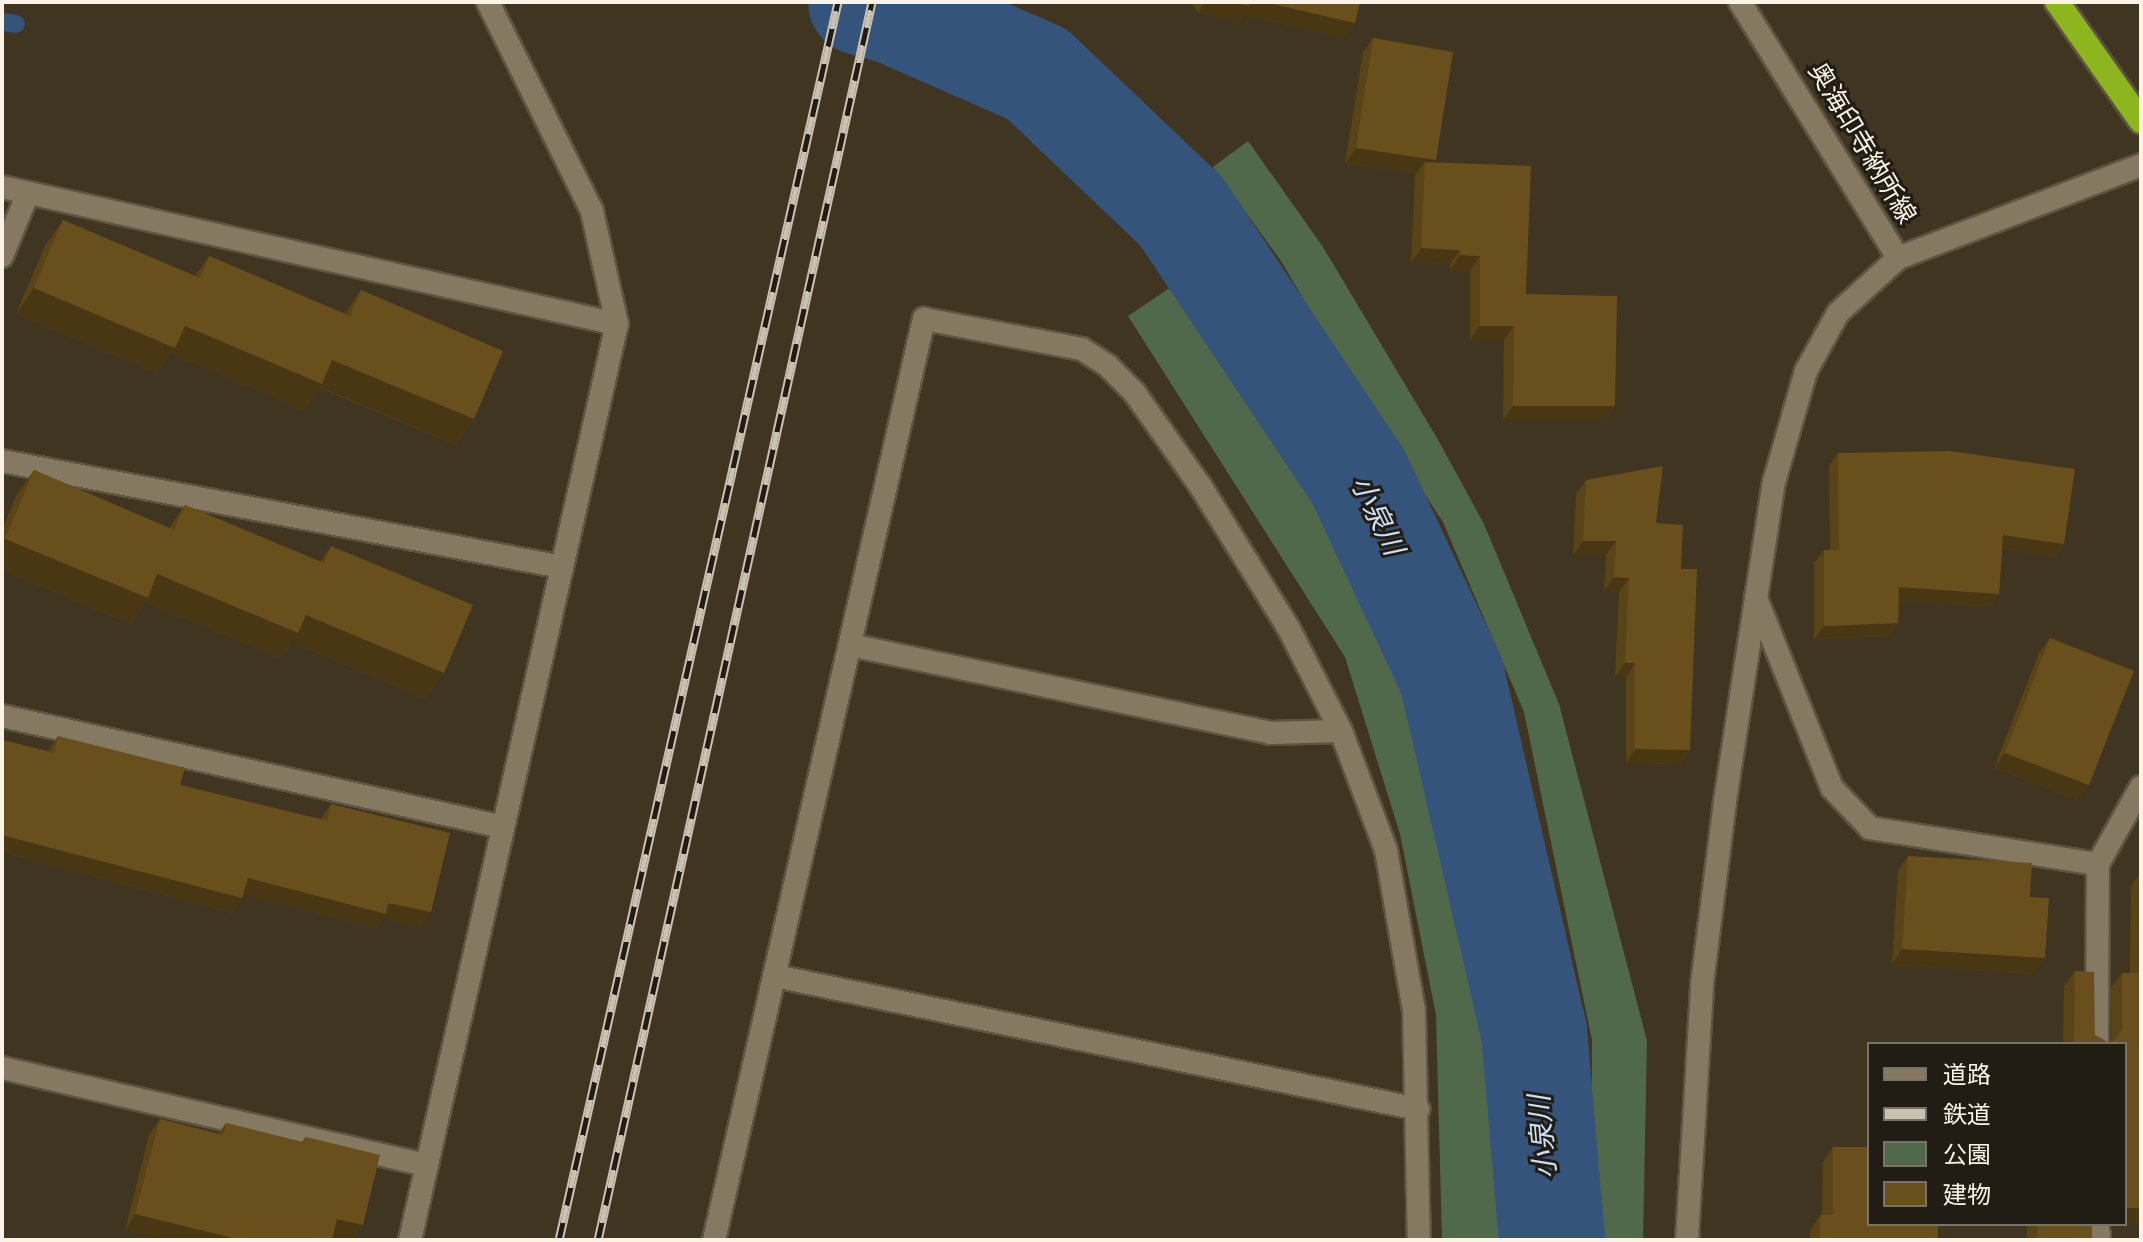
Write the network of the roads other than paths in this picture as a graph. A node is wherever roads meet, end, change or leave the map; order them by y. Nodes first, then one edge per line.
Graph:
1 (488, 2) edge
2 (1740, 2) edge
3 (2057, 2) edge
4 (2141, 121) edge
5 (2141, 165) edge
6 (2, 187) edge
7 (28, 193) junction
8 (2, 256) edge
9 (1898, 258) junction
10 (617, 324) junction
11 (3, 463) edge
12 (562, 567) junction
13 (1756, 598) junction
14 (850, 645) junction
15 (2, 716) edge
16 (1341, 731) junction
17 (2141, 787) edge
18 (503, 827) junction
19 (2098, 864) junction
20 (775, 976) junction
21 (2097, 1042) edge
22 (2, 1068) edge
23 (1418, 1109) junction
24 (427, 1165) junction
25 (410, 1240) edge
26 (714, 1240) edge
27 (1419, 1240) edge
28 (1687, 1240) edge

1 - 10 street
2 - 9 street, 奥海印寺納所線
3 - 4 highway
5 - 9 street, 奥海印寺納所線
6 - 7 street
7 - 8 street
7 - 10 street
9 - 13 street
10 - 12 street
11 - 12 street
12 - 18 street
13 - 19 street
13 - 28 street
14 - 16 street
14 - 16 street
14 - 20 street
15 - 18 street
16 - 23 street
17 - 19 street
18 - 24 street
19 - 21 street
20 - 23 street
20 - 26 street
22 - 24 street
23 - 27 street
24 - 25 street

